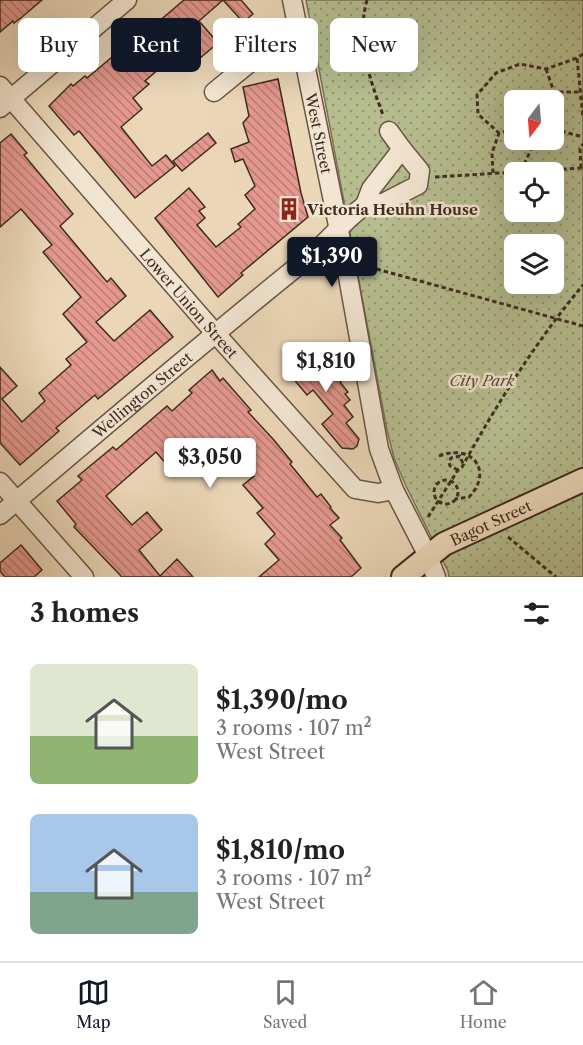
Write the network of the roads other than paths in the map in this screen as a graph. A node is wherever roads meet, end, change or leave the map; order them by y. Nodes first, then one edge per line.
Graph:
1 (127, 0) edge
2 (292, 0) edge
3 (296, 18) edge
4 (238, 72) edge
5 (307, 72) edge
6 (214, 92) dead end
7 (4, 98) edge
8 (389, 130) road end
9 (402, 149) junction
10 (364, 206) junction
11 (338, 229) junction
12 (215, 333) junction
13 (583, 480) edge
14 (0, 482) edge
15 (394, 490) junction
16 (17, 501) junction
17 (0, 515) edge
18 (432, 567) edge
19 (84, 577) edge
20 (403, 577) edge

1 - 7 street
2 - 3 street, West Street
4 - 6 street
5 - 11 street, West Street
7 - 12 street, Lower Union Street
8 - 9 street
9 - 10 street
9 - 10 street
10 - 11 street, Wellington Street
11 - 12 street, Wellington Street
11 - 15 street, West Street
12 - 15 street, Lower Union Street
12 - 16 street, Wellington Street
13 - 18 main road, Bagot Street
14 - 16 street
15 - 18 street, West Street
16 - 17 street, Wellington Street
16 - 19 street
18 - 20 main road, Bagot Street

